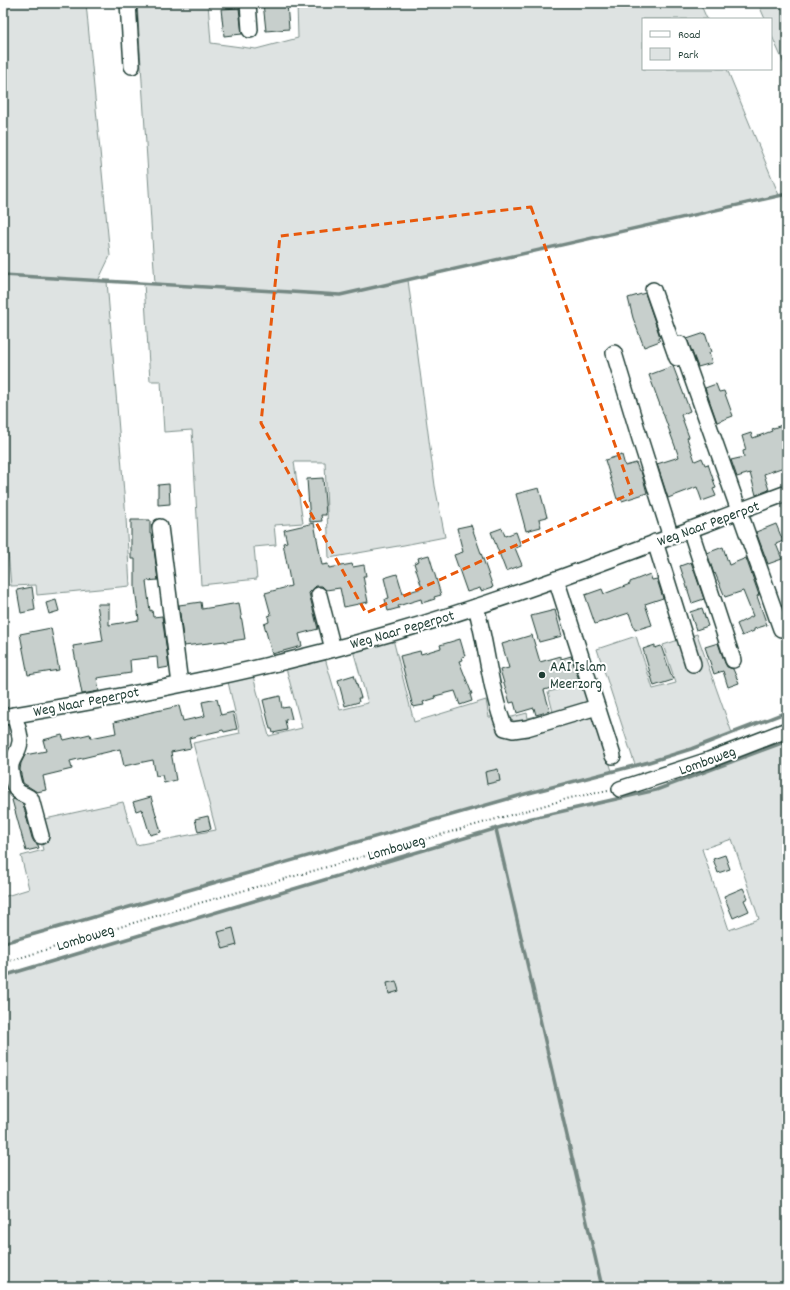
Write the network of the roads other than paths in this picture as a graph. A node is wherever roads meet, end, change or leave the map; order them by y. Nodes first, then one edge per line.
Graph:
1 (128, 3) edge
2 (248, 3) edge
3 (250, 30) dead end
4 (132, 66) dead end
5 (653, 290) dead end
6 (680, 344) dead end
7 (614, 353) dead end
8 (787, 493) edge
9 (735, 513) junction
10 (160, 527) dead end
11 (690, 529) junction
12 (671, 537) junction
13 (655, 542) junction
14 (556, 579) junction
15 (319, 595) dead end
16 (476, 607) junction
17 (781, 629) dead end
18 (333, 649) junction
19 (733, 660) dead end
20 (693, 664) dead end
21 (180, 684) junction
22 (597, 707) junction
23 (8, 716) edge
24 (787, 730) edge
25 (613, 756) dead end
26 (620, 790) road end
27 (40, 836) dead end

1 - 4 street
2 - 3 street
5 - 9 street
6 - 9 street
7 - 12 street
8 - 9 street, Weg Naar Peperpot
9 - 11 street, Weg Naar Peperpot
9 - 17 street
10 - 21 street
11 - 12 street, Weg Naar Peperpot
11 - 19 street
12 - 13 street, Weg Naar Peperpot
13 - 14 street, Weg Naar Peperpot
13 - 20 street
14 - 16 street, Weg Naar Peperpot
14 - 22 street
15 - 18 street
16 - 18 street, Weg Naar Peperpot
16 - 22 street
18 - 21 street, Weg Naar Peperpot
21 - 23 street, Weg Naar Peperpot
22 - 25 street
23 - 27 street
24 - 26 street, Lomboweg

